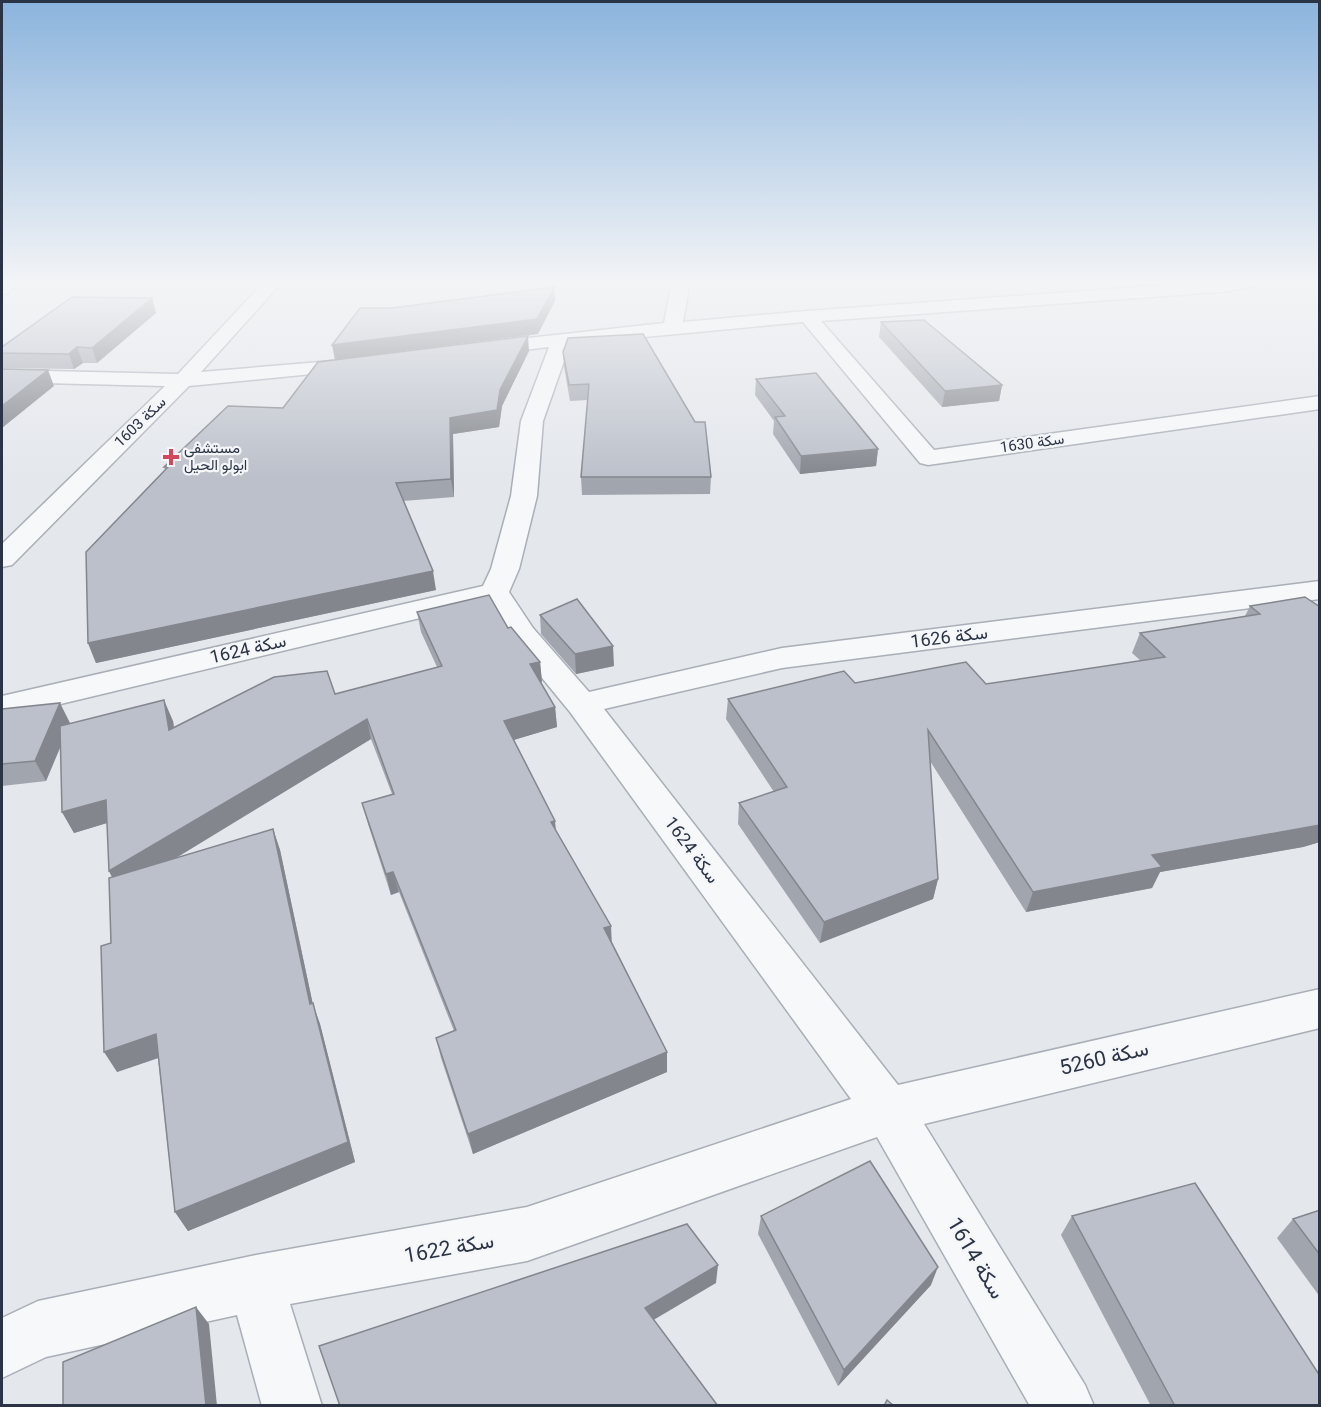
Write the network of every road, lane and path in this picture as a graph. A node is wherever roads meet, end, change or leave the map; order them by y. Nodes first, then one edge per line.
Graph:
1 (214, 347) edge
2 (503, 347) edge
3 (559, 347) edge
4 (833, 347) edge
5 (470, 351) edge
6 (378, 363) edge
7 (2, 376) edge
8 (183, 380) junction
9 (1320, 402) edge
10 (2, 559) edge
11 (1320, 590) edge
12 (495, 592) junction
13 (582, 704) junction
14 (2, 707) edge
15 (1320, 1008) edge
16 (888, 1110) junction
17 (256, 1284) junction
18 (2, 1349) edge
19 (292, 1406) edge
20 (1064, 1406) edge

1 - 8 street, سكة 1603
2 - 5 street
3 - 12 street
4 - 9 street, سكة 1630
6 - 8 street
7 - 8 street
8 - 10 street, سكة 1603
11 - 13 street, سكة 1626
12 - 13 street, سكة 1624
12 - 14 street, سكة 1624
13 - 16 street, سكة 1624
15 - 16 street, سكة 5260
16 - 17 street, سكة 1622
16 - 20 street, سكة 1614
17 - 18 street, سكة 1622
17 - 19 street

